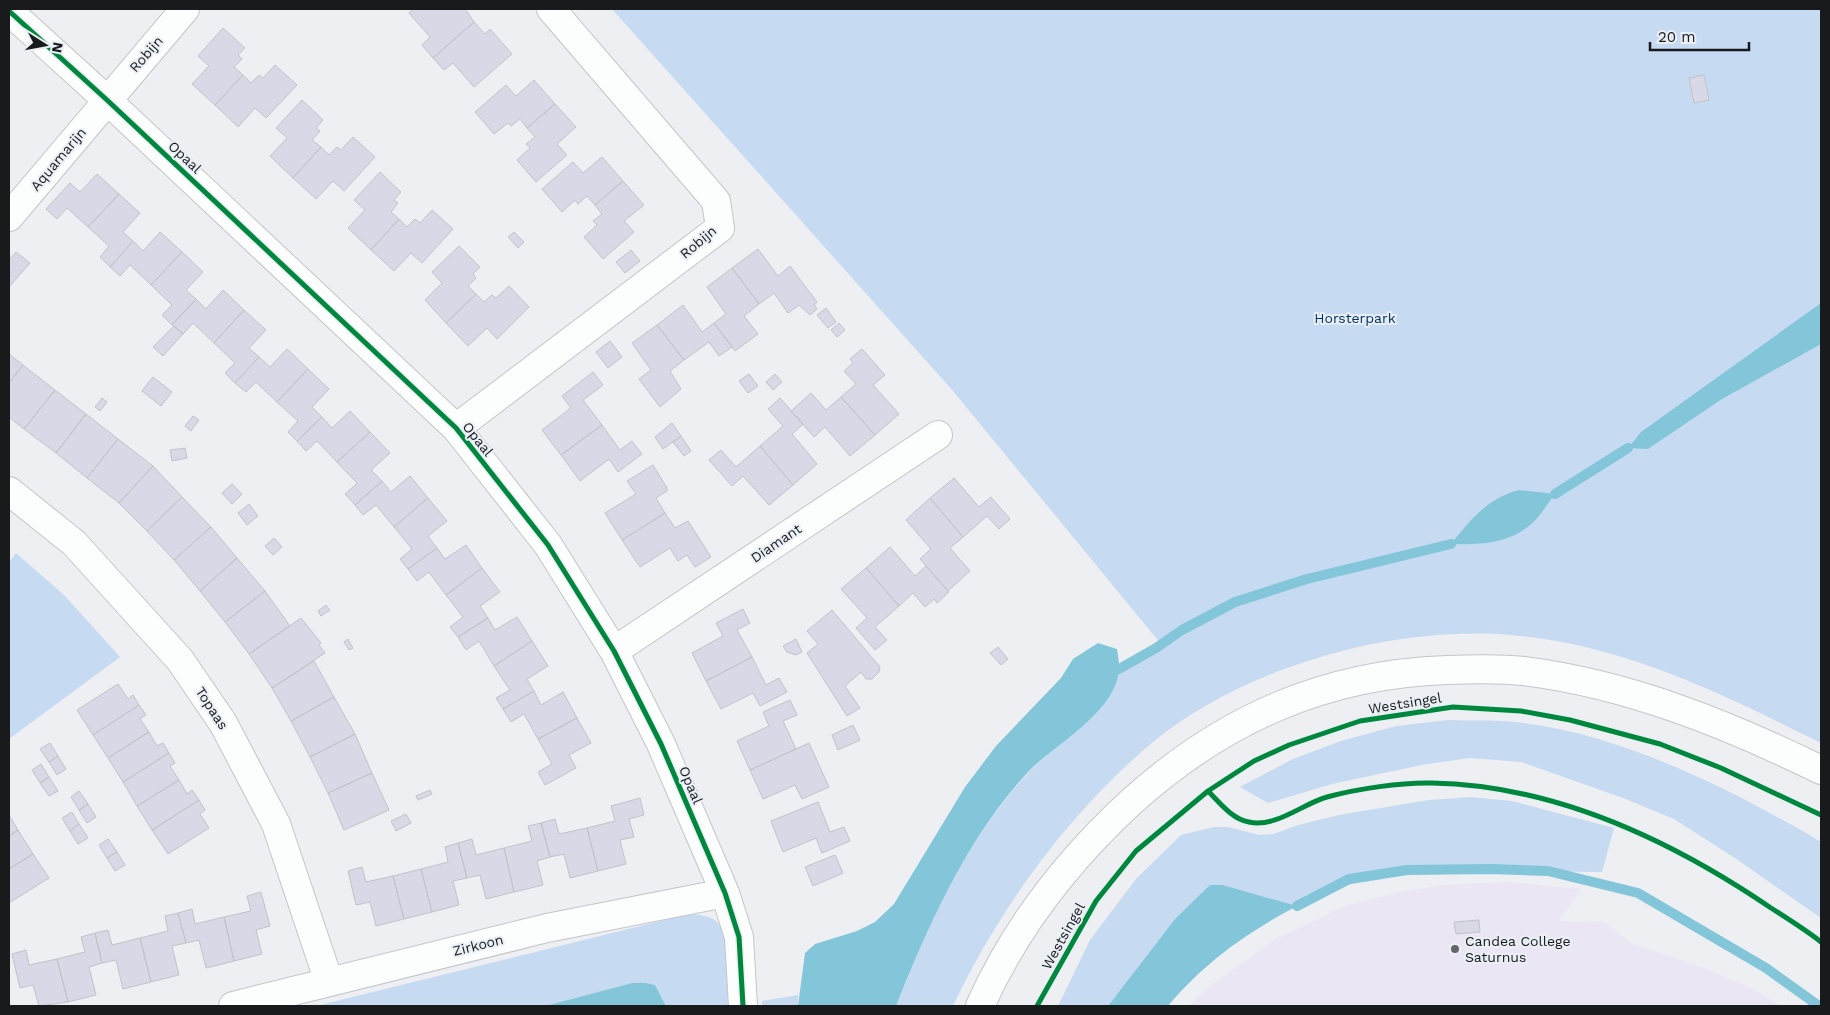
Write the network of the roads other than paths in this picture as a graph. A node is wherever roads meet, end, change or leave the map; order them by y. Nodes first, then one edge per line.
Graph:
1 (185, 9) edge
2 (551, 9) edge
3 (9, 11) edge
4 (107, 100) junction
5 (9, 217) edge
6 (456, 428) junction
7 (938, 434) dead end
8 (9, 491) edge
9 (614, 651) junction
10 (1821, 770) edge
11 (725, 893) junction
12 (329, 982) junction
13 (233, 1006) edge
14 (743, 1006) edge
15 (980, 1006) edge

1 - 4 street, Robijn
2 - 6 street, Robijn
3 - 4 street, Opaal
4 - 5 street, Aquamarijn
4 - 6 street, Opaal
6 - 9 street, Opaal
7 - 9 street, Diamant
8 - 12 street, Topaas
9 - 11 street, Opaal
10 - 15 street, Westsingel
11 - 12 street, Zirkoon
11 - 14 street, Opaal
12 - 13 street, Zirkoon

